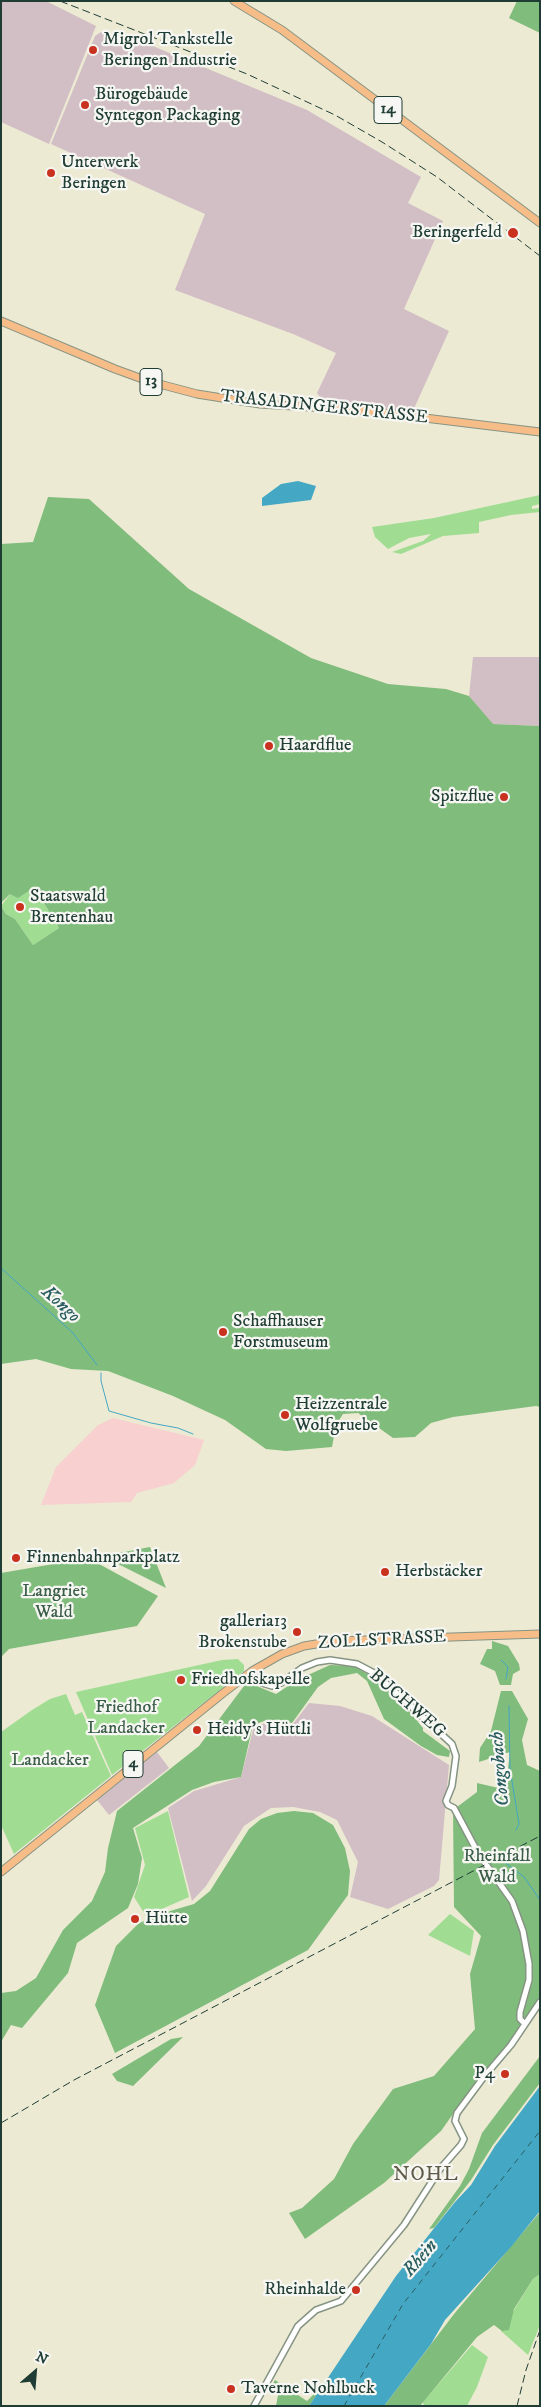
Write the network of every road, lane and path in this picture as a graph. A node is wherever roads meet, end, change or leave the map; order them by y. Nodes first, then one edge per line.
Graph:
1 (234, 1) edge
2 (540, 223) edge
3 (1, 321) edge
4 (540, 432) edge
5 (540, 1634) edge
6 (252, 1671) junction
7 (1, 1872) edge
8 (540, 2002) edge
9 (524, 2024) junction
10 (254, 2406) edge

1 - 2 main road, 14
3 - 4 main road, TRASADINGERSTRASSE / 13
5 - 6 main road, ZOLLSTRASSE / 4
6 - 7 main road, ZOLLSTRASSE / 4
6 - 9 street, BUCHWEG
8 - 9 street
9 - 10 street

